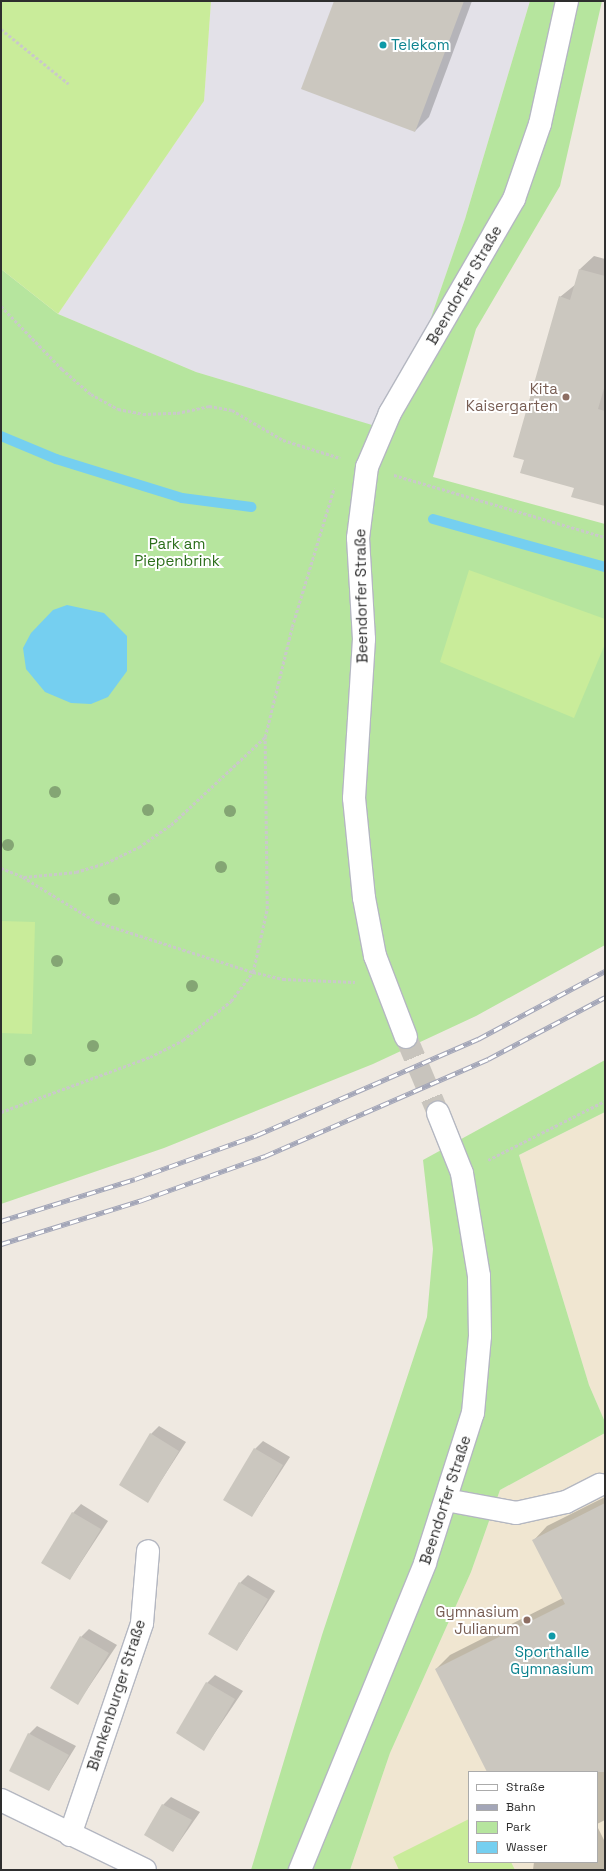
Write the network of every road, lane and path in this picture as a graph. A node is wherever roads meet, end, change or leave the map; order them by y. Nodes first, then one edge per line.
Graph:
1 (567, 1) edge
2 (1, 29) edge
3 (69, 84) dead end
4 (1, 306) edge
5 (340, 467) dead end
6 (367, 467) junction
7 (336, 482) dead end
8 (605, 537) edge
9 (265, 737) junction
10 (1, 868) edge
11 (23, 877) junction
12 (253, 972) junction
13 (382, 982) junction
14 (406, 1037) tunnel mouth
15 (605, 1101) edge
16 (1, 1112) edge
17 (438, 1113) tunnel mouth
18 (462, 1173) junction
19 (600, 1485) dead end
20 (446, 1500) junction
21 (148, 1552) dead end
22 (1, 1800) edge
23 (70, 1835) junction
24 (145, 1870) edge
25 (300, 1870) edge

1 - 6 street, Beendorfer Straße
2 - 3 path
4 - 5 path
6 - 8 path
6 - 13 street, Beendorfer Straße
7 - 9 path
9 - 11 path
9 - 12 path
10 - 11 path
11 - 12 path
12 - 13 path
12 - 16 path
13 - 14 street, Beendorfer Straße
15 - 18 path
17 - 18 street, Beendorfer Straße
18 - 20 street, Beendorfer Straße
19 - 20 street
20 - 25 street, Beendorfer Straße
21 - 23 street, Blankenburger Straße
22 - 23 street
23 - 24 street

